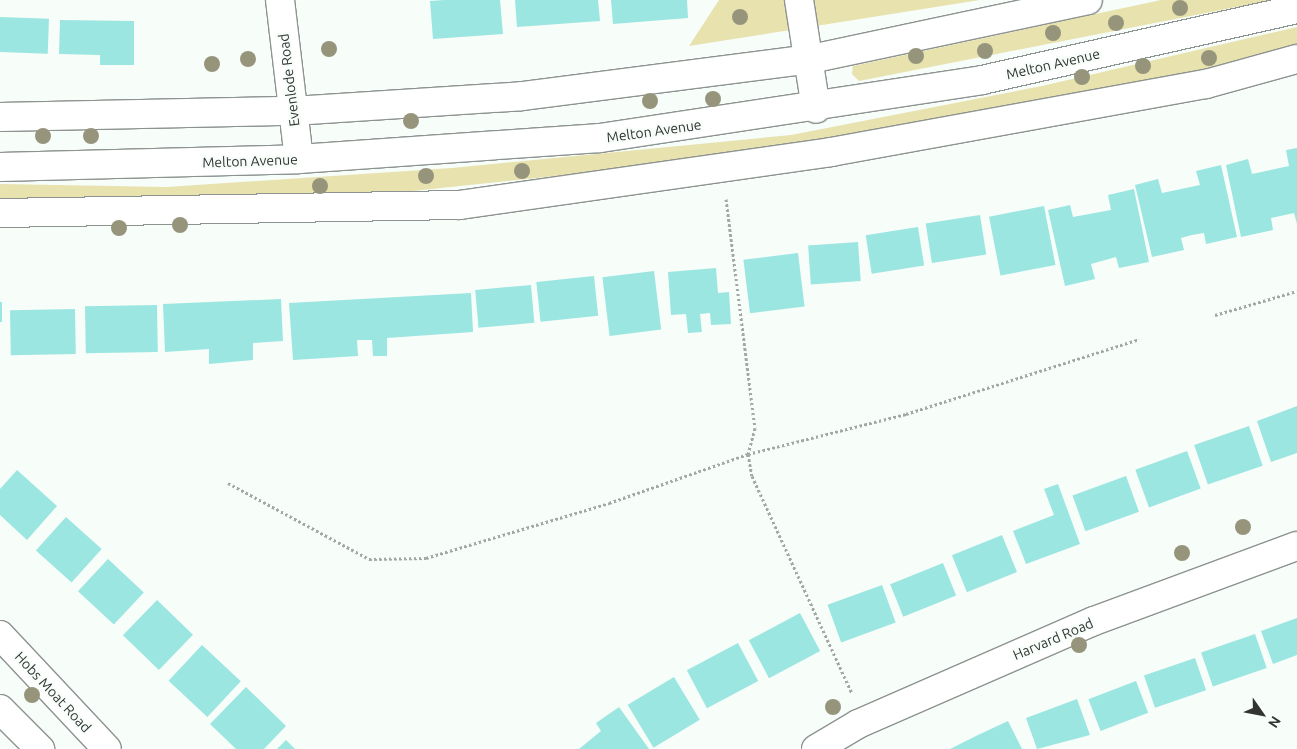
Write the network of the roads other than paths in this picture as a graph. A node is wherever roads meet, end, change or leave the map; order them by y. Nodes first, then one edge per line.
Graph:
1 (280, 0) edge
2 (800, 0) edge
3 (1088, 0) edge
4 (1297, 8) edge
5 (811, 59) junction
6 (1297, 59) edge
7 (816, 109) junction
8 (293, 111) junction
9 (0, 117) edge
10 (299, 160) junction
11 (0, 167) edge
12 (0, 213) edge
13 (1297, 546) edge
14 (0, 635) edge
15 (0, 709) edge
16 (40, 749) edge
17 (106, 749) edge
18 (816, 749) edge

1 - 8 street, Evenlode Road
2 - 5 street
3 - 5 street
4 - 7 street, Melton Avenue
5 - 7 street
5 - 8 street
6 - 12 street
7 - 10 street, Melton Avenue
8 - 9 street
8 - 10 street, Evenlode Road
10 - 11 street, Melton Avenue
13 - 18 street, Harvard Road
14 - 17 street, Hobs Moat Road
15 - 16 street

